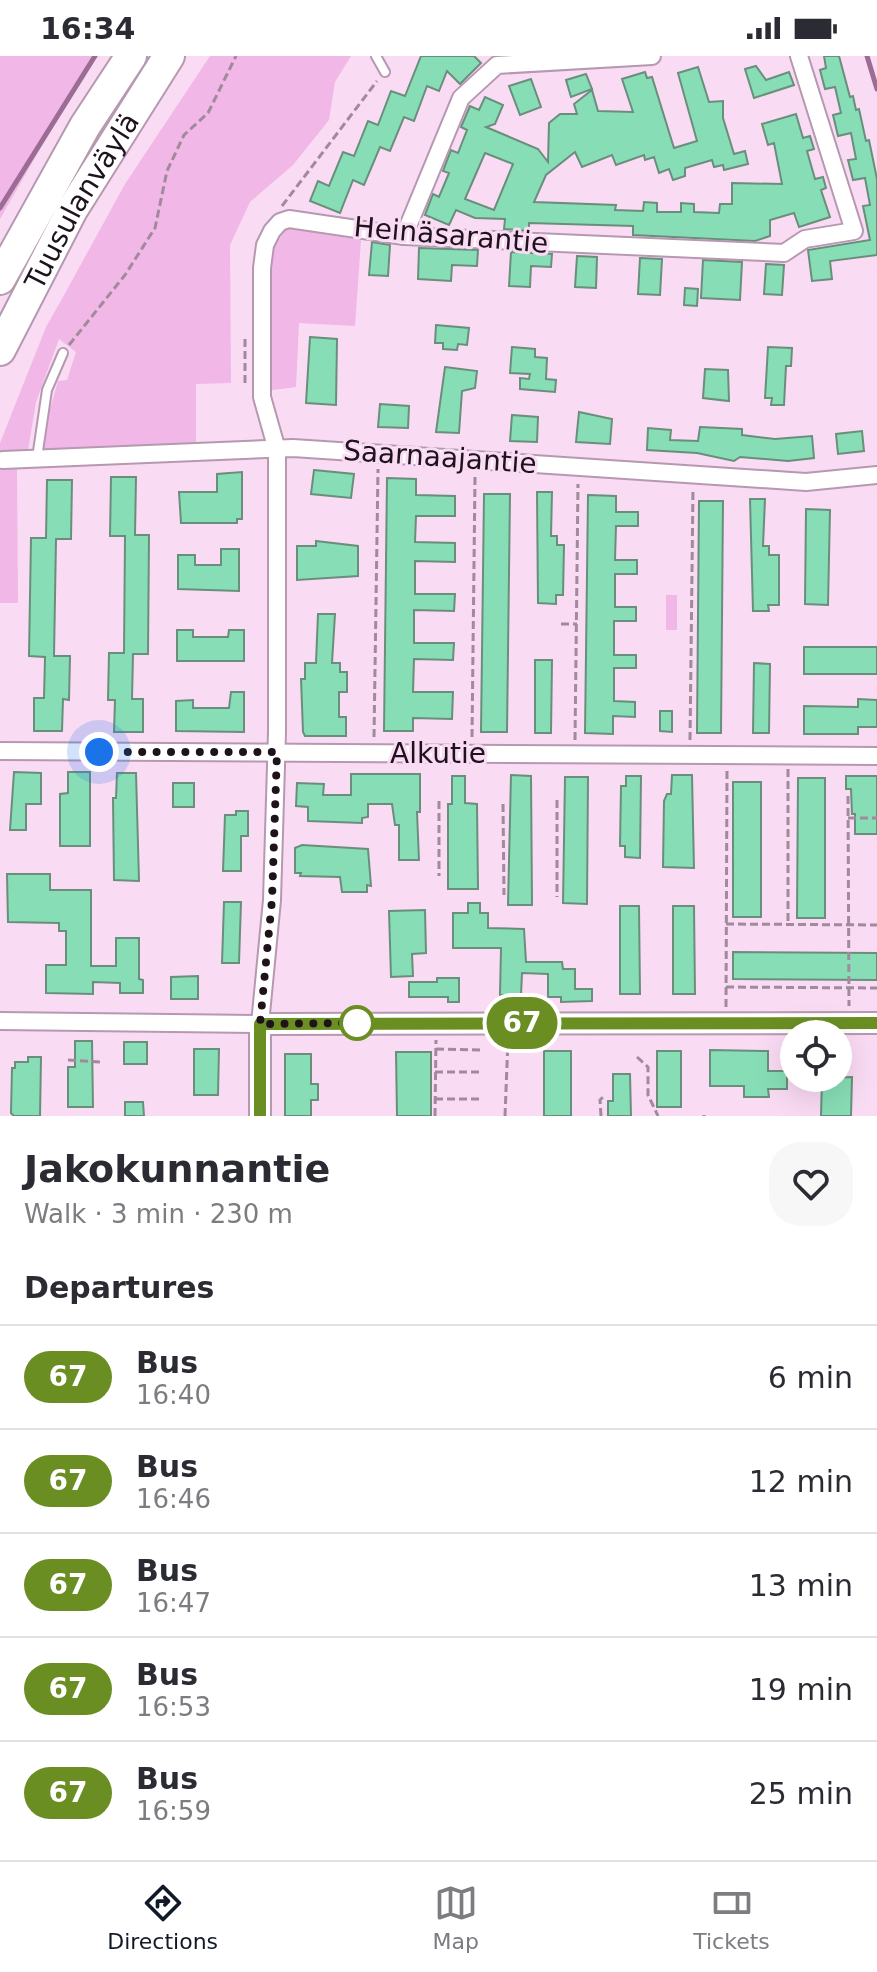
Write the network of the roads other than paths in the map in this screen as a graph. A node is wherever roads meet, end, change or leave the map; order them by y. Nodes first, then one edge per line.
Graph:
1 (131, 56) edge
2 (169, 56) edge
3 (376, 56) edge
4 (652, 56) edge
5 (799, 56) edge
6 (385, 72) road end
7 (404, 236) junction
8 (0, 279) edge
9 (0, 350) edge
10 (63, 353) road end
11 (277, 450) junction
12 (37, 458) junction
13 (3, 460) dead end
14 (877, 475) edge
15 (0, 751) edge
16 (277, 752) junction
17 (877, 756) edge
18 (0, 1021) edge
19 (877, 1023) edge
20 (260, 1024) junction
21 (260, 1116) edge

1 - 8 highway, Tuusulanväylä
2 - 9 highway, Tuusulanväylä
3 - 6 lane
4 - 7 street
5 - 7 street, Heinäsarantie
7 - 11 street, Heinäsarantie
10 - 12 lane
11 - 12 street, Saarnaajantie
11 - 14 street, Saarnaajantie
11 - 16 street
12 - 13 street, Saarnaajantie
15 - 16 street, Alkutie
16 - 17 street, Alkutie
16 - 20 street
18 - 20 street
19 - 20 street
20 - 21 street

